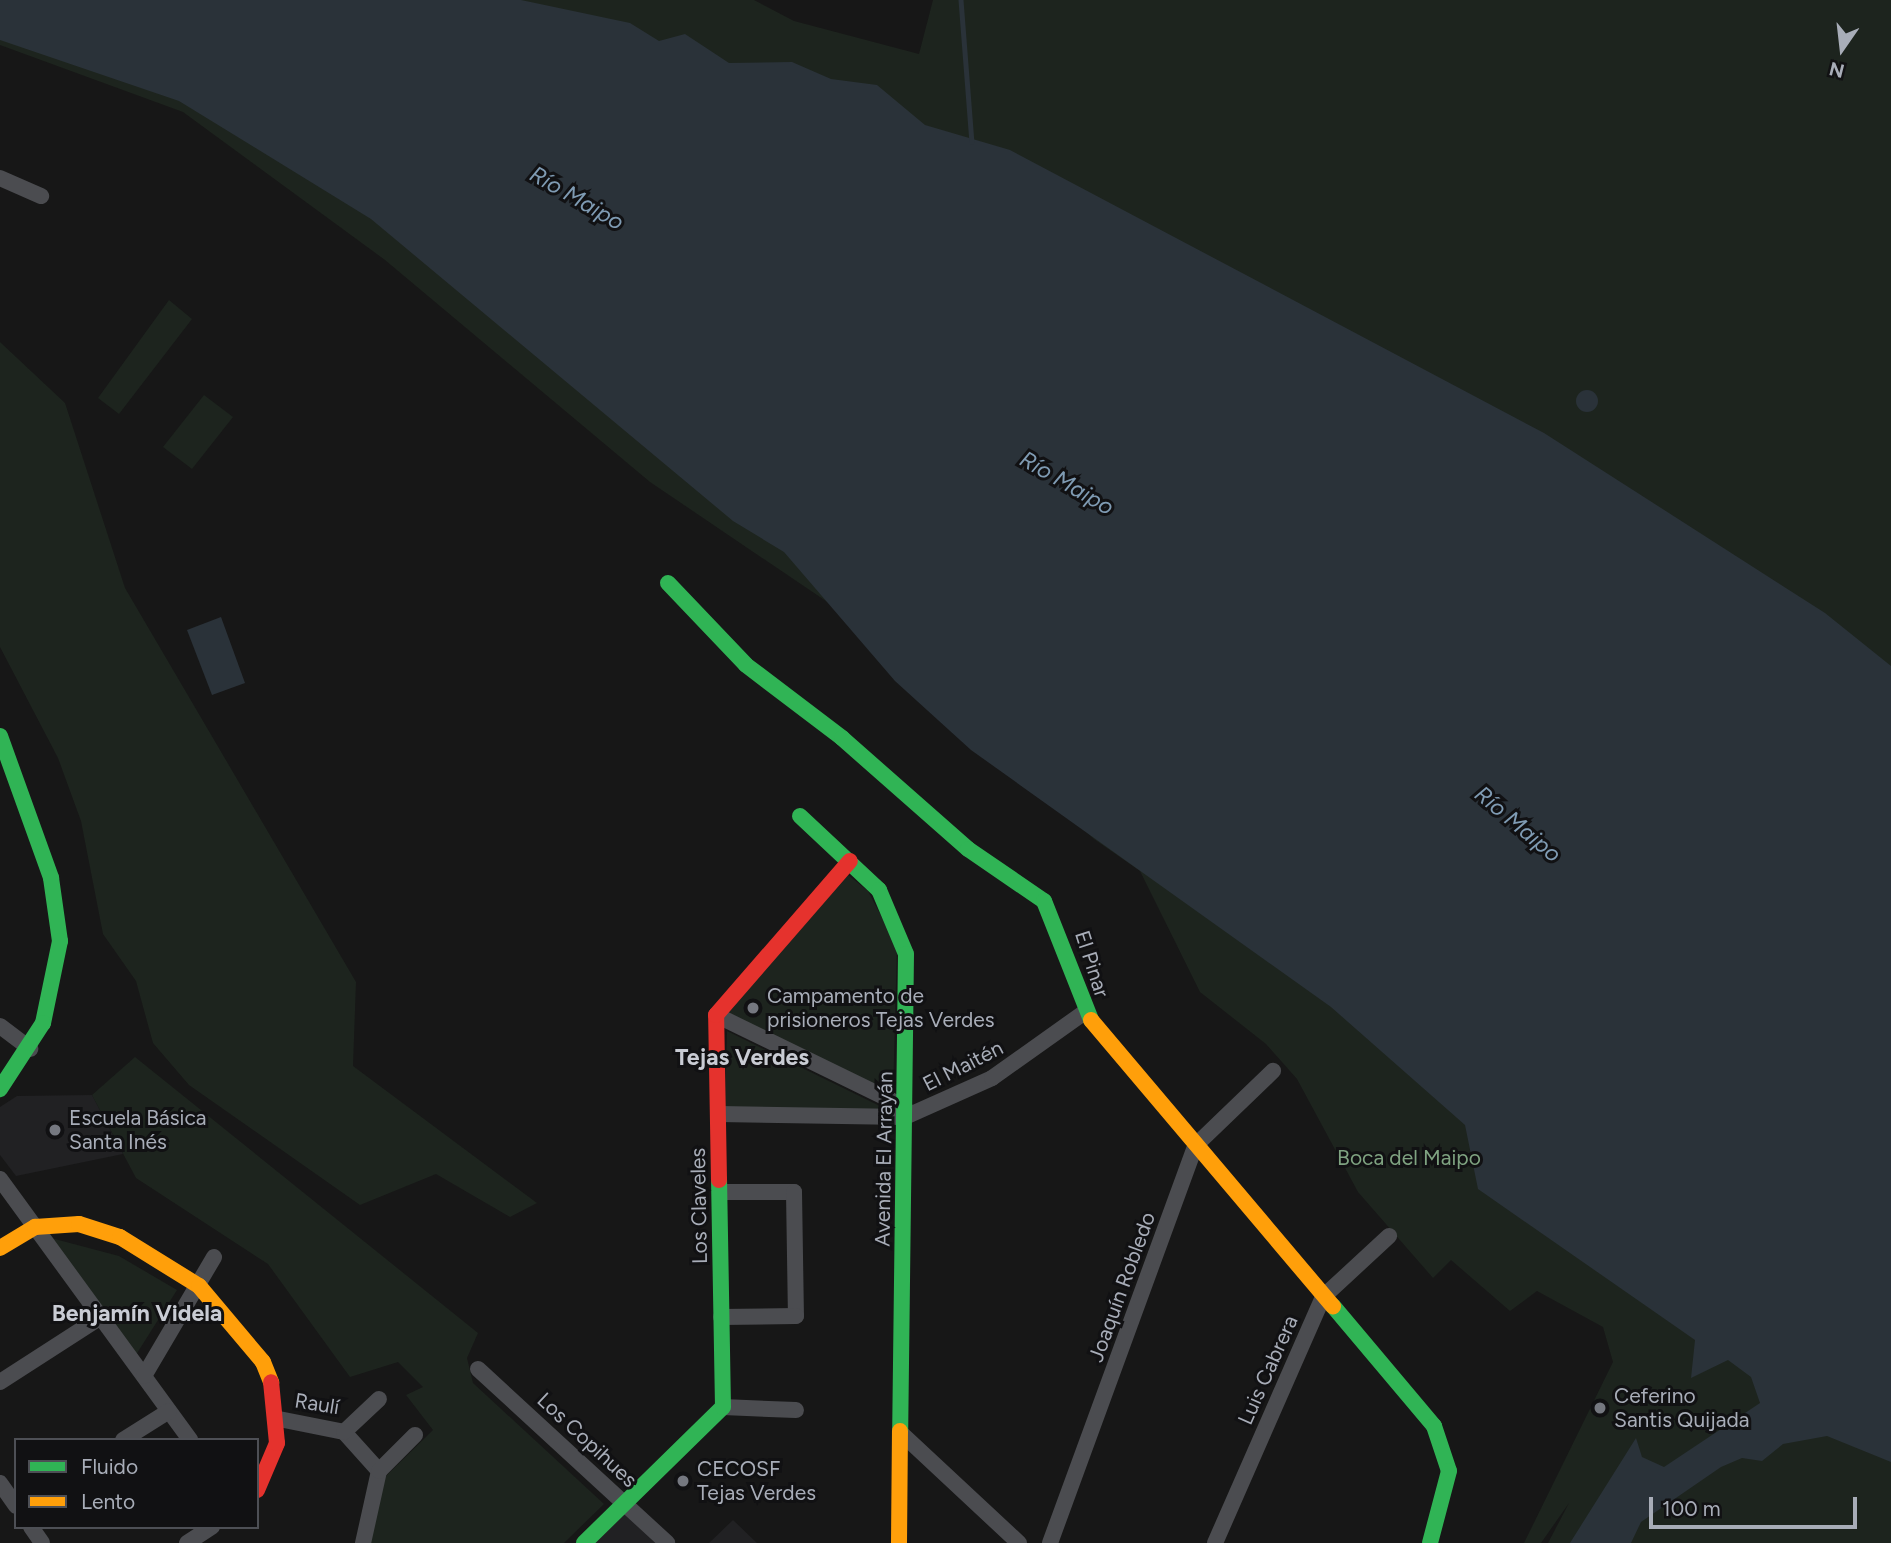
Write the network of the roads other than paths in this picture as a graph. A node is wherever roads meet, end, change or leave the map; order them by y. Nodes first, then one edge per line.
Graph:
1 (0, 178) edge
2 (41, 196) dead end
3 (668, 583) dead end
4 (0, 736) edge
5 (800, 816) dead end
6 (850, 861) junction
7 (1085, 1012) junction
8 (716, 1014) junction
9 (0, 1026) edge
10 (30, 1049) junction
11 (1273, 1071) dead end
12 (0, 1089) edge
13 (905, 1112) junction
14 (719, 1114) junction
15 (1196, 1145) junction
16 (0, 1179) edge
17 (721, 1192) junction
18 (35, 1227) junction
19 (1389, 1236) dead end
20 (0, 1248) edge
21 (214, 1257) dead end
22 (199, 1286) junction
23 (1323, 1297) junction
24 (101, 1317) junction
25 (721, 1317) junction
26 (478, 1369) dead end
27 (144, 1376) junction
28 (0, 1382) edge
29 (379, 1399) dead end
30 (723, 1407) junction
31 (796, 1410) dead end
32 (169, 1412) junction
33 (279, 1419) junction
34 (344, 1432) junction
35 (902, 1434) junction
36 (415, 1435) dead end
37 (126, 1438) edge
38 (188, 1438) edge
39 (379, 1471) junction
40 (0, 1483) edge
41 (259, 1486) edge
42 (14, 1503) edge
43 (624, 1503) junction
44 (209, 1529) edge
45 (187, 1543) edge
46 (363, 1543) edge
47 (584, 1543) edge
48 (667, 1543) edge
49 (899, 1543) edge
50 (1018, 1543) edge
51 (1051, 1543) edge
52 (1215, 1543) edge
53 (1430, 1543) edge

1 - 2 street
3 - 7 street, El Pinar
4 - 10 street
5 - 6 street, Avenida El Arrayán
6 - 8 street
6 - 13 street, Avenida El Arrayán
7 - 13 street, El Maitén
7 - 15 street, El Pinar
8 - 13 street
8 - 14 street, Los Claveles
9 - 10 street
10 - 12 street
11 - 15 street, Joaquín Robledo
13 - 14 street, El Maitén
13 - 35 street, Avenida El Arrayán
14 - 17 street, Los Claveles
15 - 23 street, El Pinar
15 - 51 street, Joaquín Robledo
16 - 18 street
17 - 25 street, Los Claveles
17 - 25 street
18 - 20 street
18 - 22 street
18 - 24 street
19 - 23 street, Luis Cabrera
21 - 22 street
22 - 27 street
22 - 33 street
23 - 52 street, Luis Cabrera
23 - 53 street, El Pinar
24 - 27 street
24 - 28 street
25 - 30 street, Los Claveles
26 - 43 street, Los Copihues
27 - 32 street
29 - 34 street, Raulí
30 - 31 street
30 - 43 street
32 - 37 street
32 - 38 street
33 - 34 street, Raulí
33 - 41 street
34 - 39 street
35 - 49 street, Avenida El Arrayán
35 - 50 street
36 - 39 street
39 - 46 street
40 - 42 street
43 - 47 street
43 - 48 street, Los Copihues
44 - 45 street

